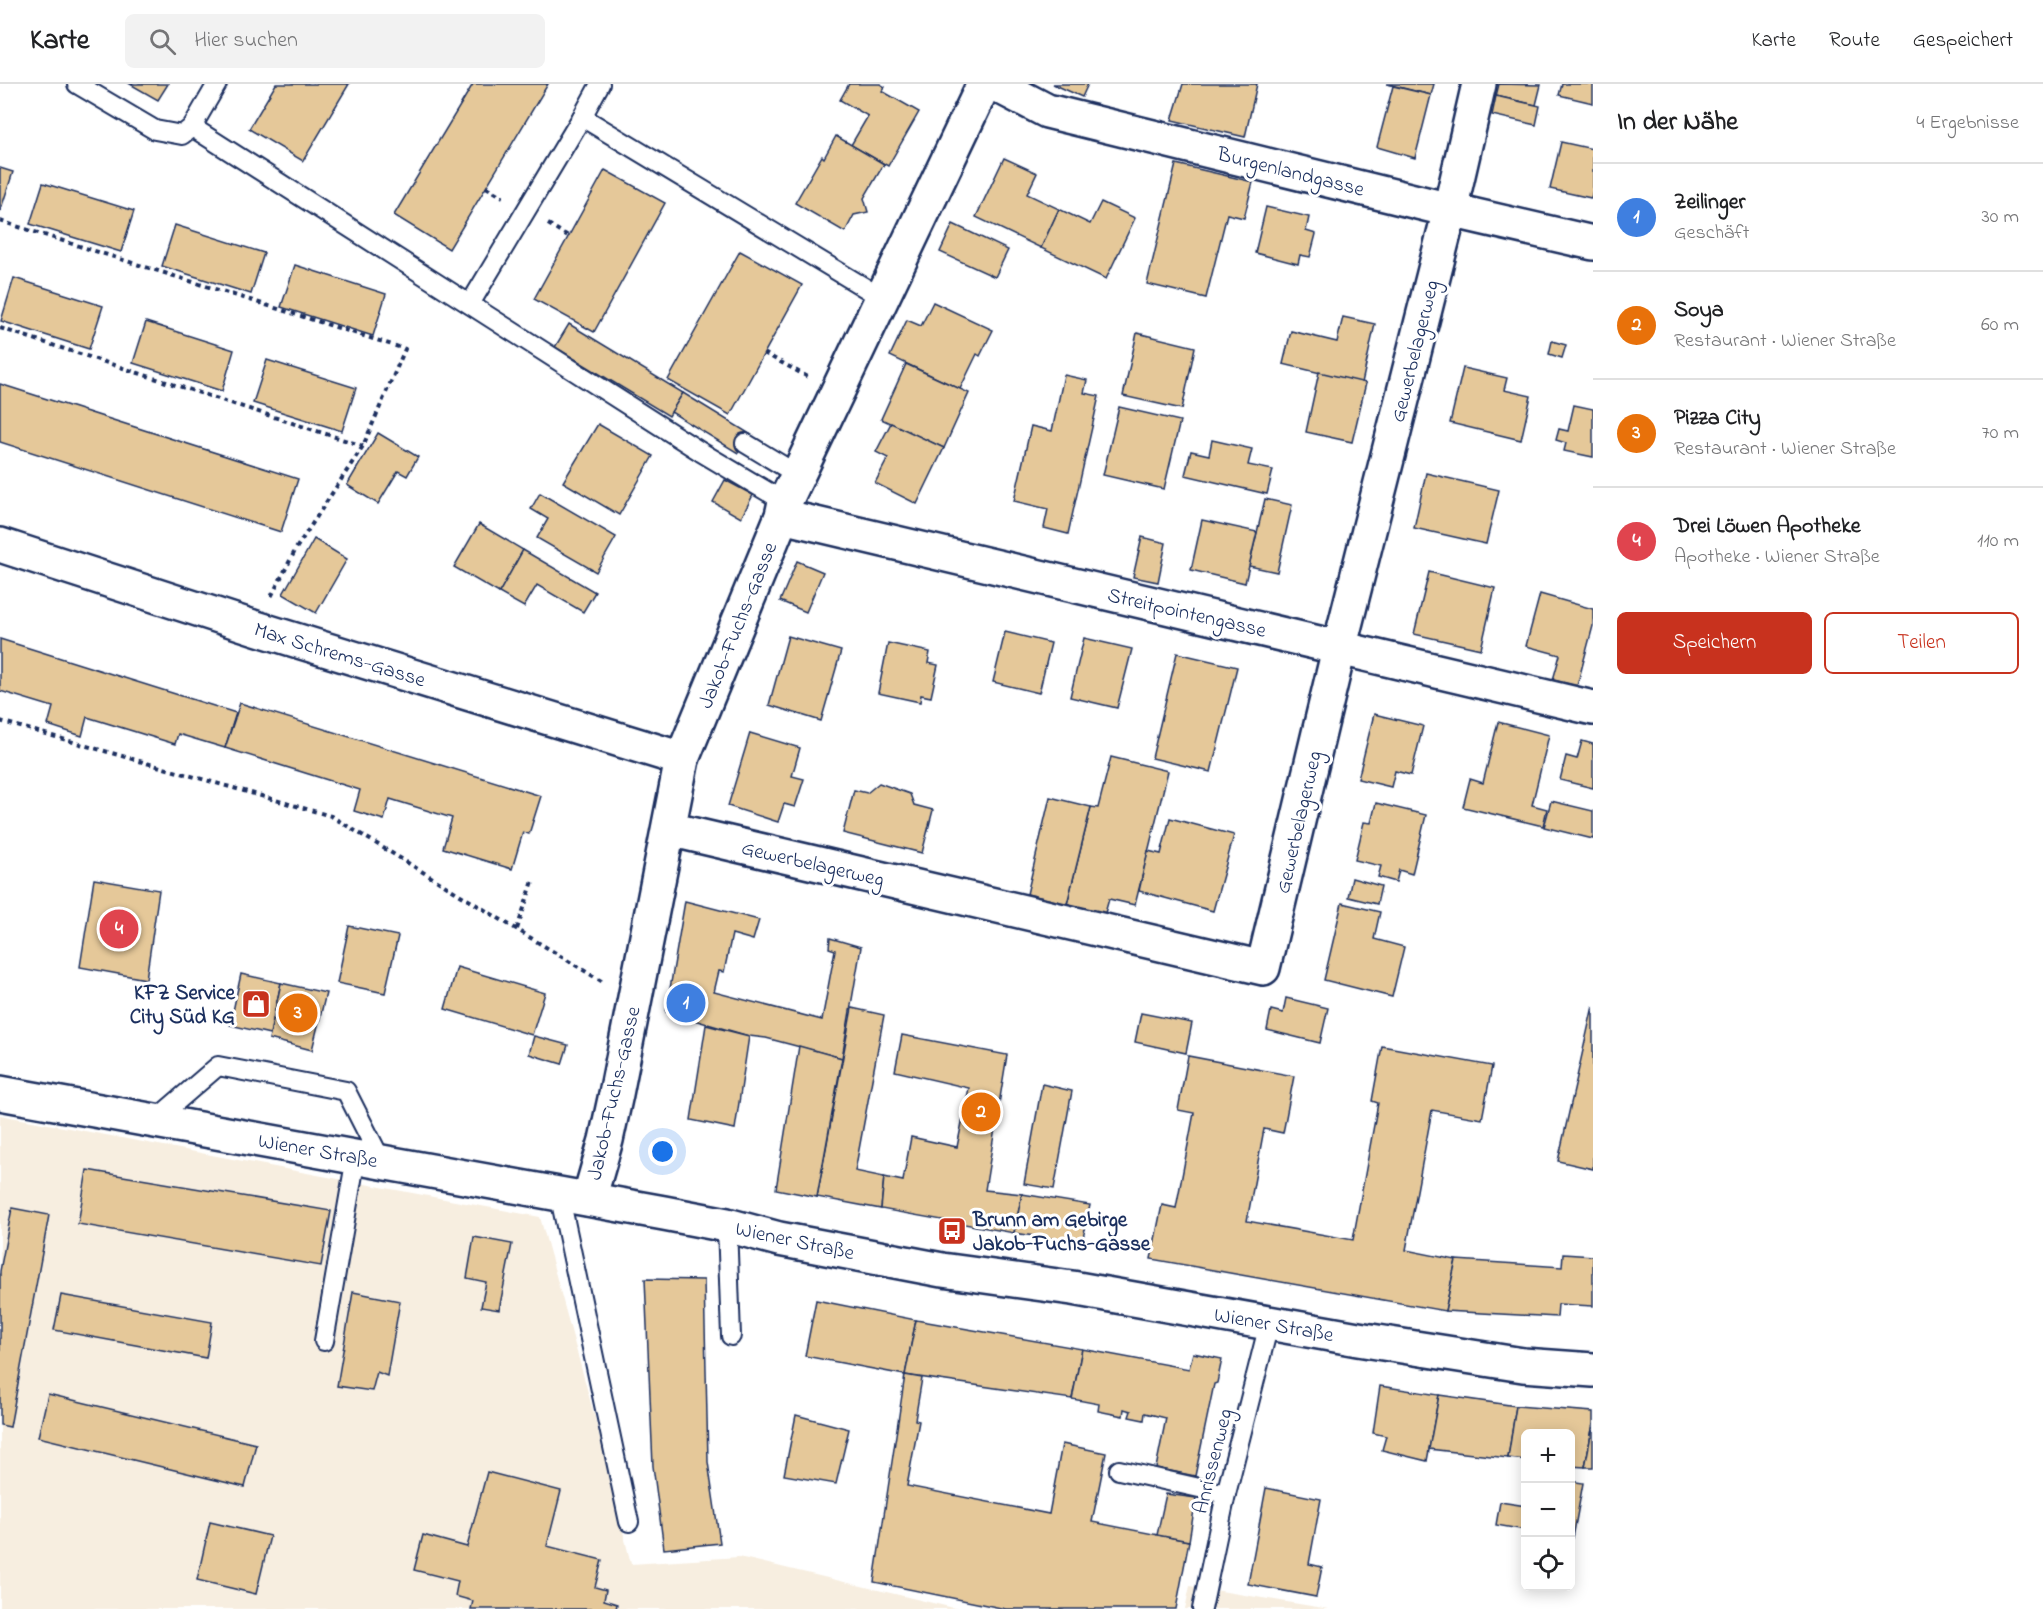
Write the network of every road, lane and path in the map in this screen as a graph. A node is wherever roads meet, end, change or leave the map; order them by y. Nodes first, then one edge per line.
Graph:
1 (77, 84) edge
2 (217, 84) edge
3 (600, 84) edge
4 (984, 84) edge
5 (994, 84) edge
6 (1479, 84) edge
7 (582, 117) junction
8 (192, 127) junction
9 (1450, 210) junction
10 (0, 221) edge
11 (1593, 243) edge
12 (882, 298) junction
13 (470, 304) junction
14 (0, 328) edge
15 (765, 353) dead end
16 (836, 393) junction
17 (745, 443) dead end
18 (363, 446) junction
19 (788, 498) junction
20 (0, 545) edge
21 (256, 628) junction
22 (1339, 649) junction
23 (1593, 708) edge
24 (0, 721) edge
25 (682, 759) junction
26 (669, 829) junction
27 (534, 878) dead end
28 (517, 929) junction
29 (634, 1001) junction
30 (0, 1093) edge
31 (154, 1121) junction
32 (369, 1159) junction
33 (574, 1196) junction
34 (727, 1225) junction
35 (1269, 1324) junction
36 (730, 1336) dead end
37 (324, 1341) dead end
38 (1593, 1370) edge
39 (1119, 1470) dead end
40 (1226, 1494) junction
41 (629, 1522) dead end
42 (1202, 1609) edge

1 - 8 lane
2 - 8 lane
3 - 7 lane
4 - 12 street, Jakob-Fuchs-Gasse
5 - 9 street, Burgenlandgasse
6 - 9 street, Gewerbelagerweg
7 - 12 lane
7 - 13 lane
8 - 13 lane
9 - 11 street, Burgenlandgasse
9 - 22 street, Gewerbelagerweg
10 - 18 path
12 - 16 street, Jakob-Fuchs-Gasse
13 - 19 lane
14 - 18 path
15 - 16 path
16 - 19 street, Jakob-Fuchs-Gasse
17 - 19 lane
18 - 21 path
19 - 22 street, Streitpointengasse
19 - 25 street, Jakob-Fuchs-Gasse
20 - 21 street, Max Schrems-Gasse
21 - 25 street, Max Schrems-Gasse
22 - 23 street, Streitpointengasse
22 - 26 street, Gewerbelagerweg
24 - 28 path
25 - 26 street, Jakob-Fuchs-Gasse
26 - 29 street, Jakob-Fuchs-Gasse
27 - 28 path
28 - 29 path
29 - 33 street, Jakob-Fuchs-Gasse
30 - 31 street, Wiener Straße
31 - 32 street, Wiener Straße
31 - 32 lane
32 - 33 street, Wiener Straße
32 - 37 lane
33 - 34 street, Wiener Straße
33 - 41 lane
34 - 35 street, Wiener Straße
34 - 36 lane
35 - 38 street, Wiener Straße
35 - 40 lane, Anrissenweg
39 - 40 lane
40 - 42 lane, Anrissenweg

